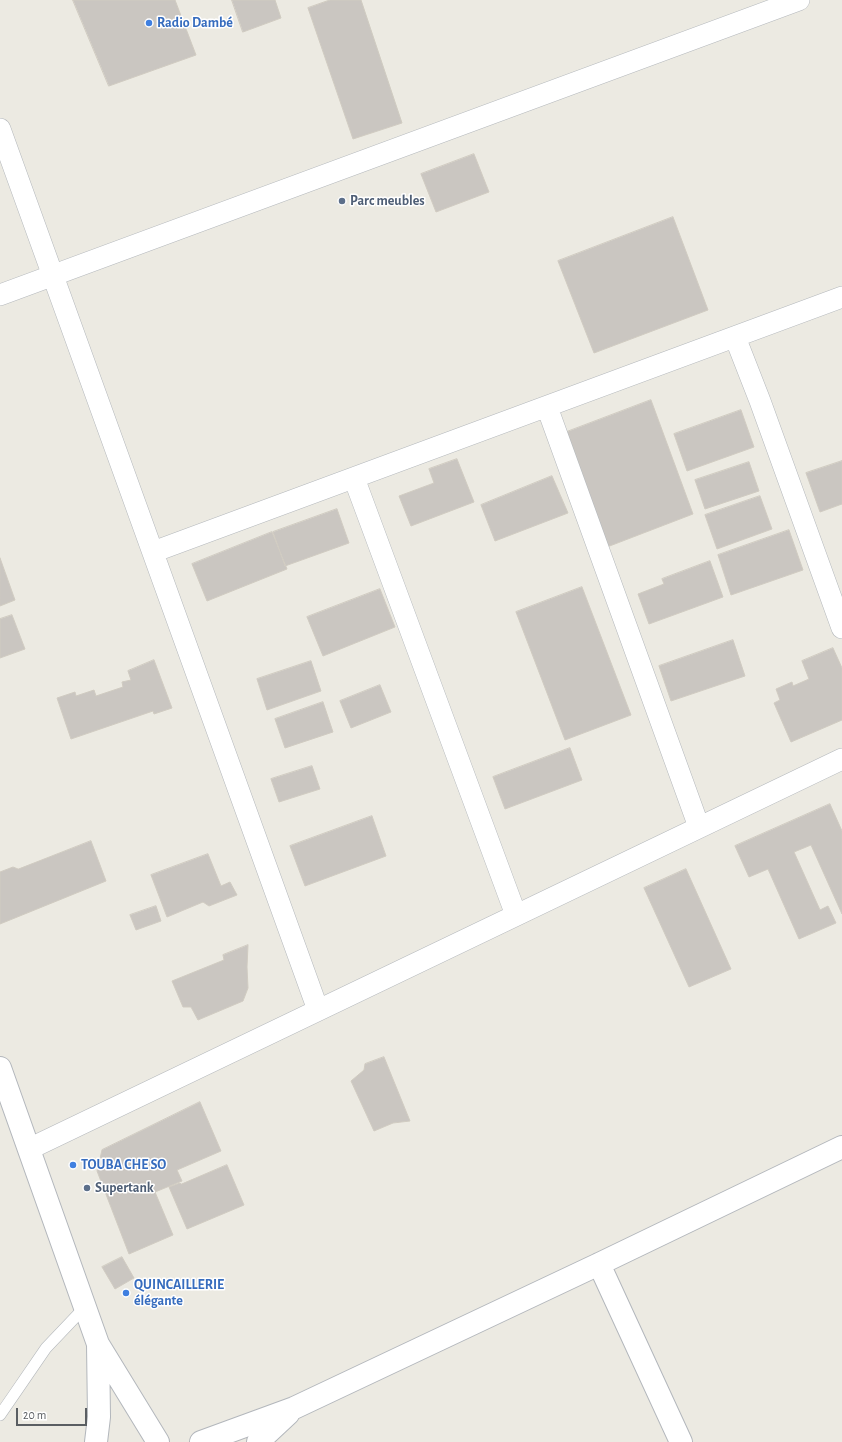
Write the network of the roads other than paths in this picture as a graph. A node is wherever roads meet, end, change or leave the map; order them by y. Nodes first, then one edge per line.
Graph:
1 (799, 0) edge
2 (0, 129) edge
3 (4, 155) edge
4 (53, 276) junction
5 (0, 295) edge
6 (842, 298) edge
7 (735, 337) junction
8 (547, 407) junction
9 (354, 478) junction
10 (153, 552) junction
11 (842, 628) edge
12 (842, 759) edge
13 (699, 827) junction
14 (516, 915) junction
15 (318, 1010) junction
16 (0, 1068) edge
17 (842, 1146) edge
18 (29, 1149) junction
19 (599, 1264) junction
20 (85, 1307) junction
21 (98, 1344) junction
22 (294, 1408) junction
23 (0, 1415) edge
24 (96, 1442) edge
25 (137, 1442) edge
26 (150, 1442) edge
27 (158, 1442) edge
28 (201, 1442) edge
29 (258, 1442) edge
30 (682, 1442) edge

1 - 4 street
2 - 3 street
3 - 4 street
4 - 5 street
4 - 10 street
6 - 7 street
7 - 8 street
7 - 11 street
8 - 9 street
8 - 13 street
9 - 10 street
9 - 14 street
10 - 15 street
12 - 13 street
13 - 14 street
14 - 15 street
15 - 18 street
16 - 18 main road
17 - 19 main road
18 - 20 main road
19 - 22 main road
19 - 30 main road
20 - 21 main road
20 - 23 lane
21 - 24 main road
21 - 27 main road
22 - 28 main road
22 - 29 main road
25 - 26 main road

